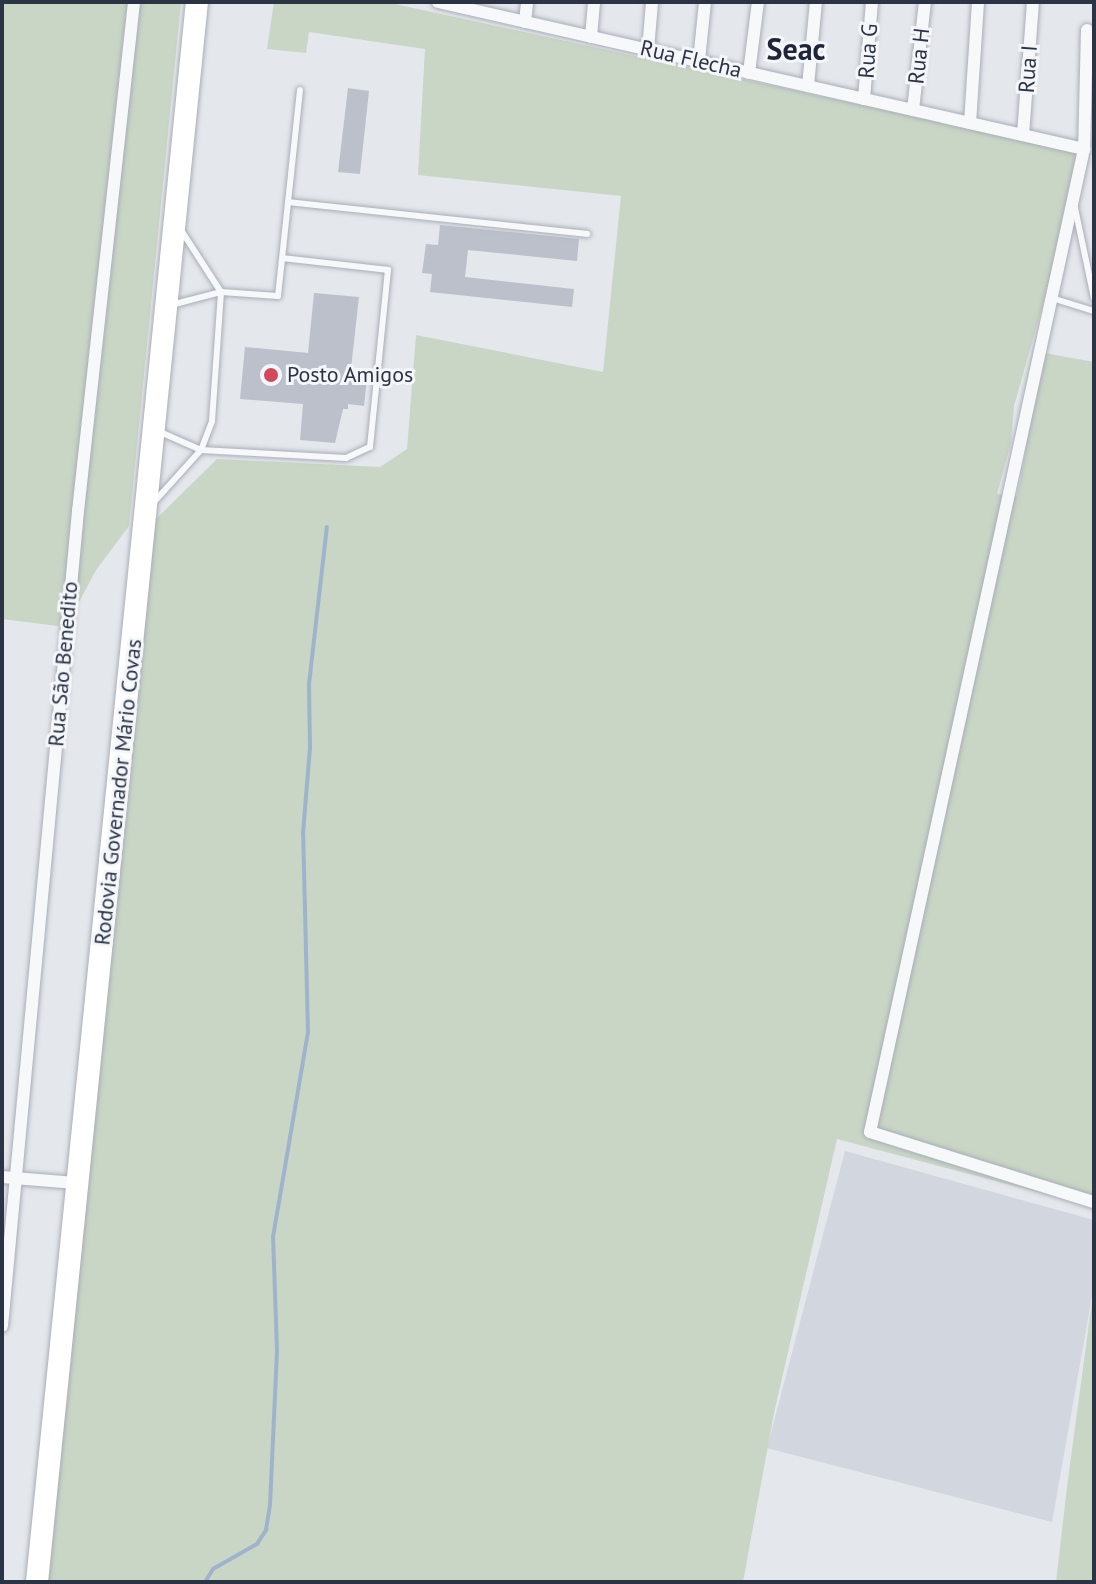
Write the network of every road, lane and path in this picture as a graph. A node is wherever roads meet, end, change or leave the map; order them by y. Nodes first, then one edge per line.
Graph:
1 (134, 2) edge
2 (197, 2) edge
3 (438, 2) edge
4 (527, 2) edge
5 (594, 2) edge
6 (652, 2) edge
7 (705, 2) edge
8 (758, 2) edge
9 (816, 2) edge
10 (872, 2) edge
11 (925, 2) edge
12 (978, 2) edge
13 (1033, 2) edge
14 (525, 22) junction
15 (1087, 30) dead end
16 (591, 37) junction
17 (648, 50) junction
18 (699, 61) junction
19 (749, 73) junction
20 (808, 86) junction
21 (300, 90) dead end
22 (864, 99) junction
23 (913, 110) junction
24 (970, 123) junction
25 (1023, 135) junction
26 (1084, 149) junction
27 (1073, 198) junction
28 (288, 202) junction
29 (176, 222) junction
30 (587, 234) dead end
31 (283, 258) junction
32 (221, 292) junction
33 (1052, 298) junction
34 (1094, 298) edge
35 (167, 306) junction
36 (1094, 311) edge
37 (155, 430) junction
38 (201, 450) junction
39 (146, 511) junction
40 (2, 1177) edge
41 (18, 1178) junction
42 (76, 1183) junction
43 (1094, 1202) edge
44 (2, 1326) edge
45 (37, 1582) edge

1 - 41 street, Rua São Benedito
2 - 29 highway, Rodovia Governador Mário Covas
3 - 14 street, Rua Flecha
4 - 14 street
5 - 16 street
6 - 17 street
7 - 18 street
8 - 19 street
9 - 20 street
10 - 22 street, Rua G
11 - 23 street, Rua H
12 - 24 street
13 - 25 street, Rua I
14 - 16 street, Rua Flecha
15 - 26 street
16 - 17 street, Rua Flecha
17 - 18 street, Rua Flecha
18 - 19 street, Rua Flecha
19 - 20 street, Rua Flecha
20 - 22 street, Rua Flecha
21 - 28 lane
22 - 23 street, Rua Flecha
23 - 24 street, Rua Flecha
24 - 25 street, Rua Flecha
25 - 26 street, Rua Flecha
26 - 27 street
27 - 33 street
27 - 34 lane
28 - 30 lane
28 - 31 lane
29 - 32 lane
29 - 35 highway, Rodovia Governador Mário Covas
31 - 32 lane
31 - 38 lane
32 - 35 lane
32 - 38 lane
33 - 36 lane
33 - 43 street
35 - 37 highway, Rodovia Governador Mário Covas
37 - 38 lane
37 - 39 highway, Rodovia Governador Mário Covas
38 - 39 lane
39 - 42 highway, Rodovia Governador Mário Covas
40 - 41 street
41 - 42 street
41 - 44 street, Rua São Benedito
42 - 45 highway, Rodovia Governador Mário Covas

